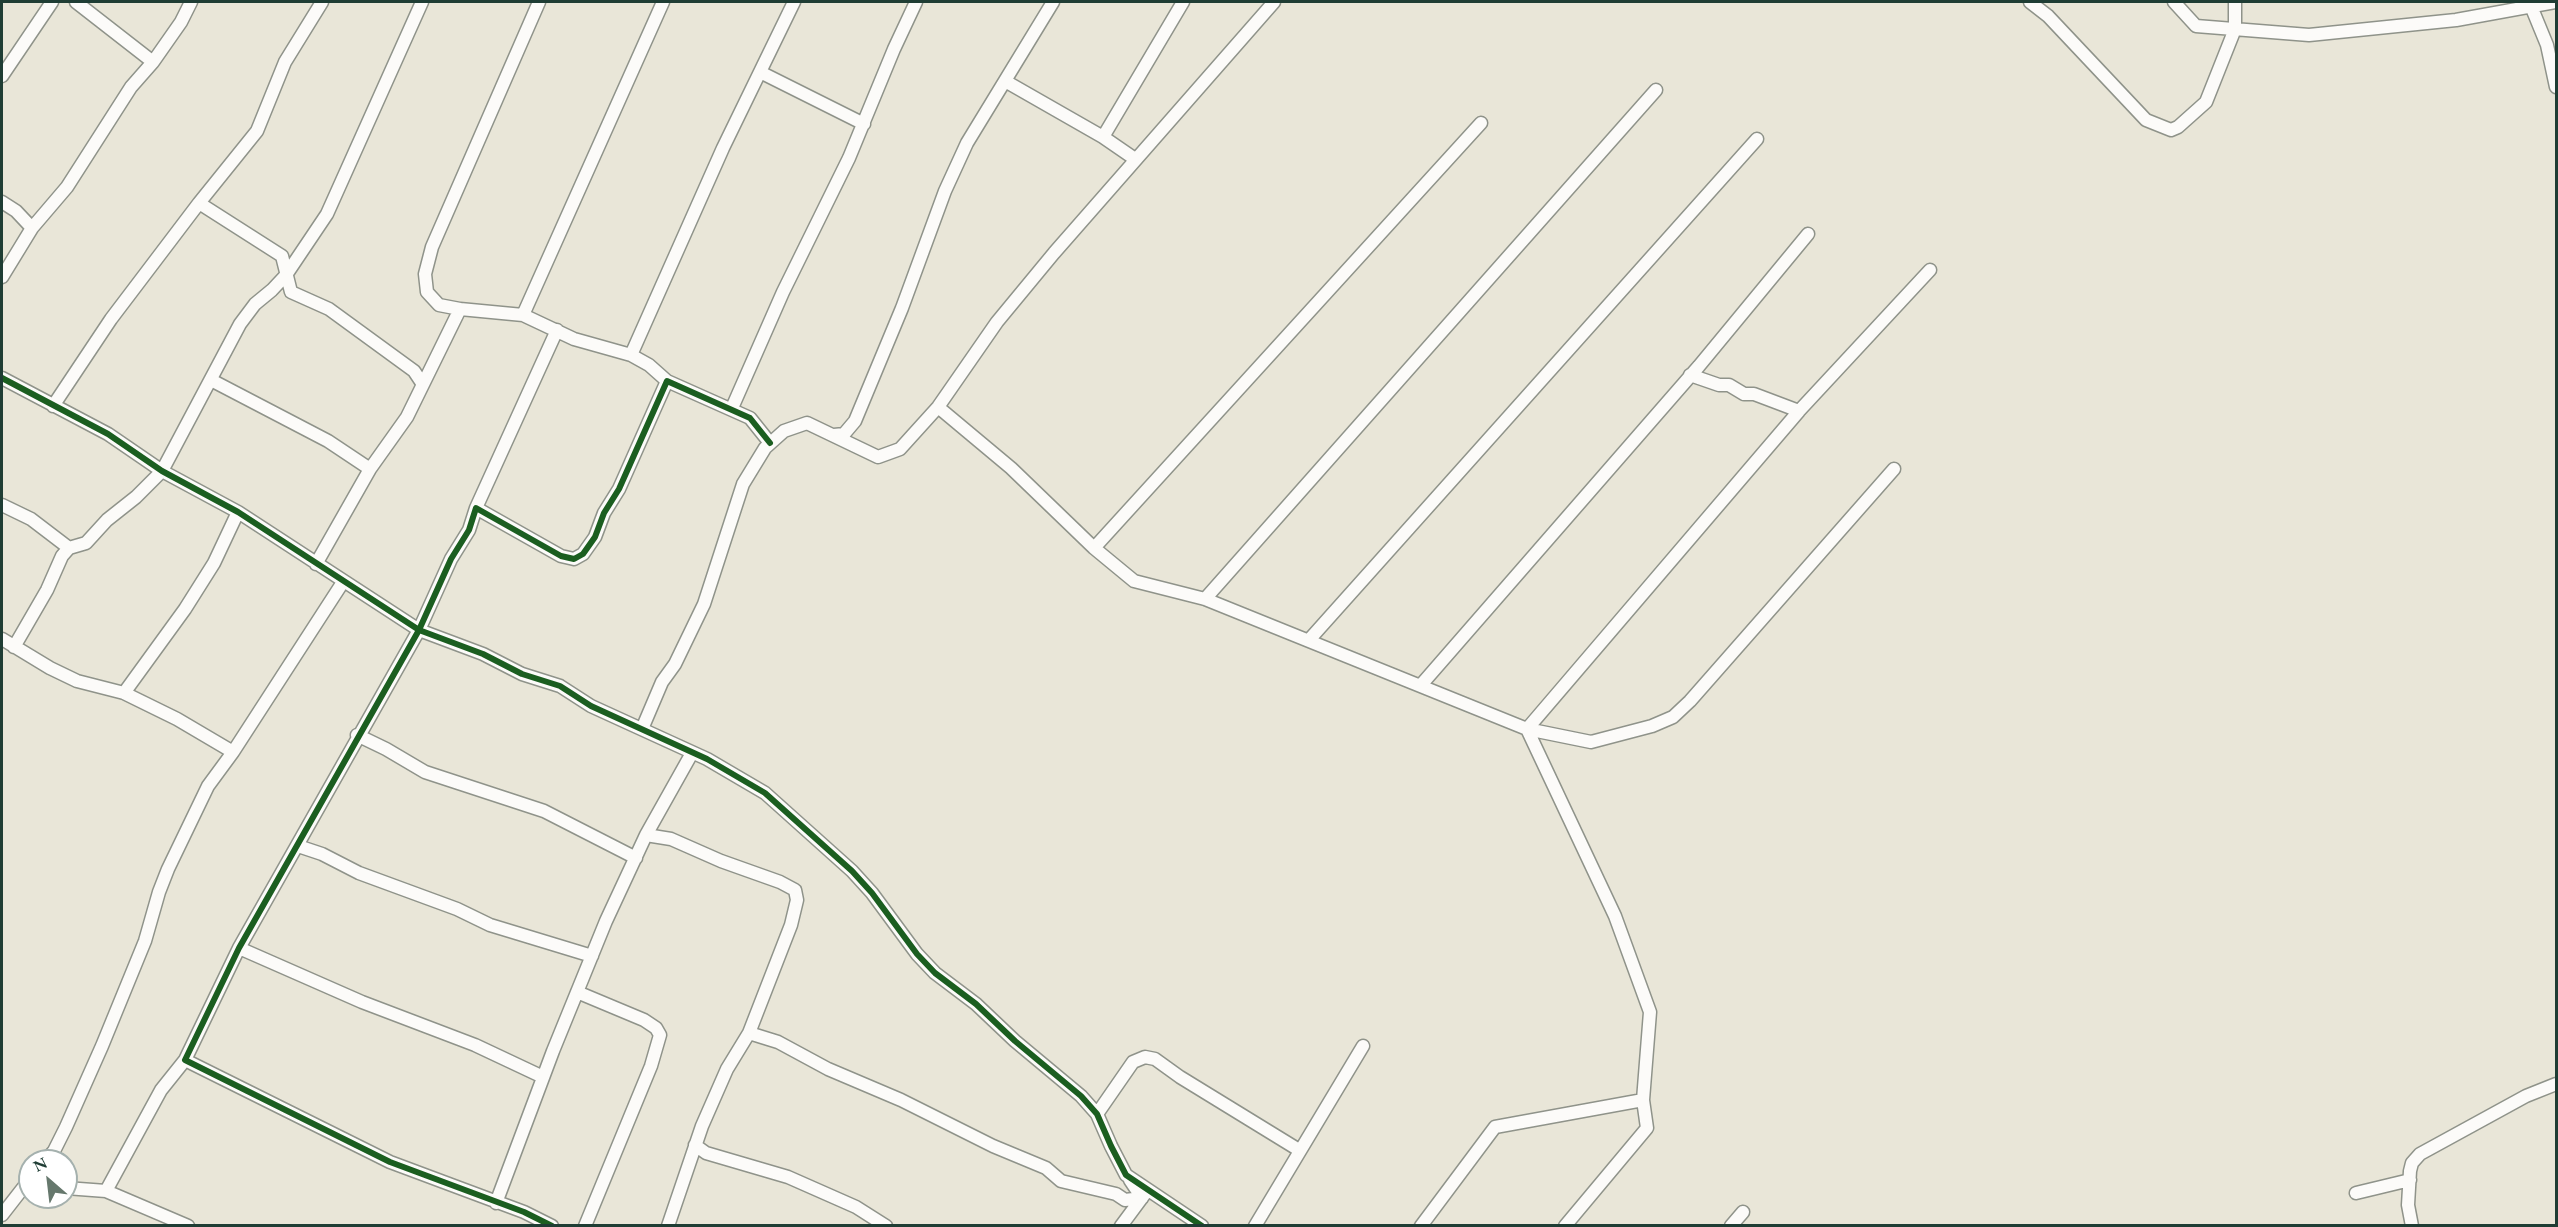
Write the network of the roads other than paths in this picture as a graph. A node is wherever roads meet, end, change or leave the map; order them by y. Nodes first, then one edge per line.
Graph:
1 (52, 2) edge
2 (76, 2) edge
3 (191, 2) edge
4 (322, 2) edge
5 (422, 2) edge
6 (539, 2) edge
7 (663, 2) edge
8 (794, 2) edge
9 (916, 2) edge
10 (1053, 2) edge
11 (1183, 2) edge
12 (1274, 2) edge
13 (2030, 2) edge
14 (2174, 2) edge
15 (2235, 2) edge
16 (2555, 2) edge
17 (2531, 6) junction
18 (2235, 29) junction
19 (153, 62) junction
20 (760, 72) junction
21 (2, 76) edge
22 (1005, 81) junction
23 (2556, 87) edge
24 (1656, 90) dead end
25 (1481, 123) dead end
26 (864, 124) junction
27 (1103, 137) junction
28 (1757, 139) dead end
29 (1135, 159) junction
30 (2, 202) edge
31 (199, 203) junction
32 (32, 228) junction
33 (1808, 234) dead end
34 (1930, 270) dead end
35 (286, 275) junction
36 (2, 277) edge
37 (460, 309) junction
38 (523, 315) junction
39 (557, 330) junction
40 (631, 355) junction
41 (1690, 375) junction
42 (2, 378) edge
43 (211, 380) junction
44 (667, 381) junction
45 (422, 382) junction
46 (53, 406) junction
47 (938, 407) junction
48 (732, 408) junction
49 (1799, 411) junction
50 (834, 435) junction
51 (770, 443) junction
52 (370, 469) junction
53 (1894, 469) dead end
54 (162, 471) junction
55 (2, 505) edge
56 (476, 508) junction
57 (238, 512) junction
58 (69, 548) junction
59 (1094, 548) junction
60 (316, 564) junction
61 (343, 582) junction
62 (1205, 599) junction
63 (419, 630) junction
64 (2, 639) edge
65 (1309, 640) junction
66 (14, 647) junction
67 (1421, 685) junction
68 (124, 693) junction
69 (642, 729) junction
70 (1527, 729) junction
71 (357, 735) junction
72 (233, 752) junction
73 (692, 753) junction
74 (646, 836) junction
75 (298, 846) junction
76 (636, 858) junction
77 (239, 948) junction
78 (592, 956) junction
79 (577, 992) junction
80 (749, 1033) junction
81 (1363, 1046) dead end
82 (185, 1060) junction
83 (543, 1077) junction
84 (2556, 1084) edge
85 (1643, 1100) junction
86 (1097, 1114) junction
87 (695, 1145) junction
88 (52, 1149) edge
89 (1299, 1150) junction
90 (2410, 1179) junction
91 (78, 1189) edge
92 (106, 1191) junction
93 (2356, 1193) dead end
94 (18, 1194) edge
95 (1146, 1194) junction
96 (496, 1203) junction
97 (1743, 1212) dead end
98 (2, 1215) edge
99 (188, 1226) edge
100 (552, 1226) edge
101 (585, 1226) edge
102 (668, 1226) edge
103 (886, 1226) edge
104 (1121, 1226) edge
105 (1202, 1226) edge
106 (1255, 1226) edge
107 (1421, 1226) edge
108 (1565, 1226) edge
109 (1731, 1226) edge
110 (2412, 1226) edge

1 - 21 street
2 - 19 street
3 - 19 street
4 - 31 street
5 - 35 street
6 - 37 street
7 - 38 street
8 - 20 street
9 - 26 street
10 - 22 street
11 - 27 street
12 - 29 street
13 - 18 street
14 - 18 street
15 - 18 street
16 - 17 street
17 - 18 street
17 - 23 street
19 - 32 street
20 - 26 street
20 - 40 street
22 - 27 street
22 - 50 street
24 - 62 street
25 - 59 street
26 - 48 street
27 - 29 street
28 - 65 street
29 - 47 street
30 - 32 street
31 - 35 street
31 - 46 street
32 - 36 street
33 - 41 street
34 - 49 street
35 - 43 street
35 - 45 street
37 - 38 street
37 - 45 street
38 - 39 street
39 - 40 street
39 - 56 street
40 - 44 street
41 - 49 street
41 - 67 street
42 - 46 street
43 - 52 street
43 - 54 street
44 - 48 street
44 - 56 street
45 - 52 street
46 - 54 street
47 - 50 street
47 - 59 street
48 - 51 street
49 - 70 street
50 - 51 street
51 - 69 street
52 - 60 street
53 - 70 street
54 - 57 street
54 - 58 street
55 - 58 street
56 - 63 street
57 - 60 street
57 - 68 street
58 - 66 street
59 - 62 street
60 - 61 street
61 - 63 street
61 - 72 street
62 - 65 street
63 - 69 street
63 - 71 street
64 - 66 street
65 - 67 street
66 - 68 street
67 - 70 street
68 - 72 street
69 - 73 street
70 - 85 street
71 - 75 street
71 - 76 street
72 - 88 street
73 - 74 street
73 - 86 street
74 - 76 street
74 - 80 street
75 - 77 street
75 - 78 street
76 - 78 street
77 - 82 street
77 - 83 street
78 - 79 street
79 - 83 street
79 - 101 street
80 - 87 street
80 - 95 street
81 - 89 street
82 - 92 street
82 - 96 street
83 - 96 street
84 - 90 street
85 - 107 street
85 - 108 street
86 - 89 street
86 - 95 street
87 - 102 street
87 - 103 street
89 - 106 street
90 - 93 street
90 - 110 street
91 - 92 street
92 - 99 street
94 - 98 street
95 - 104 street
95 - 105 street
96 - 100 street
97 - 109 street

